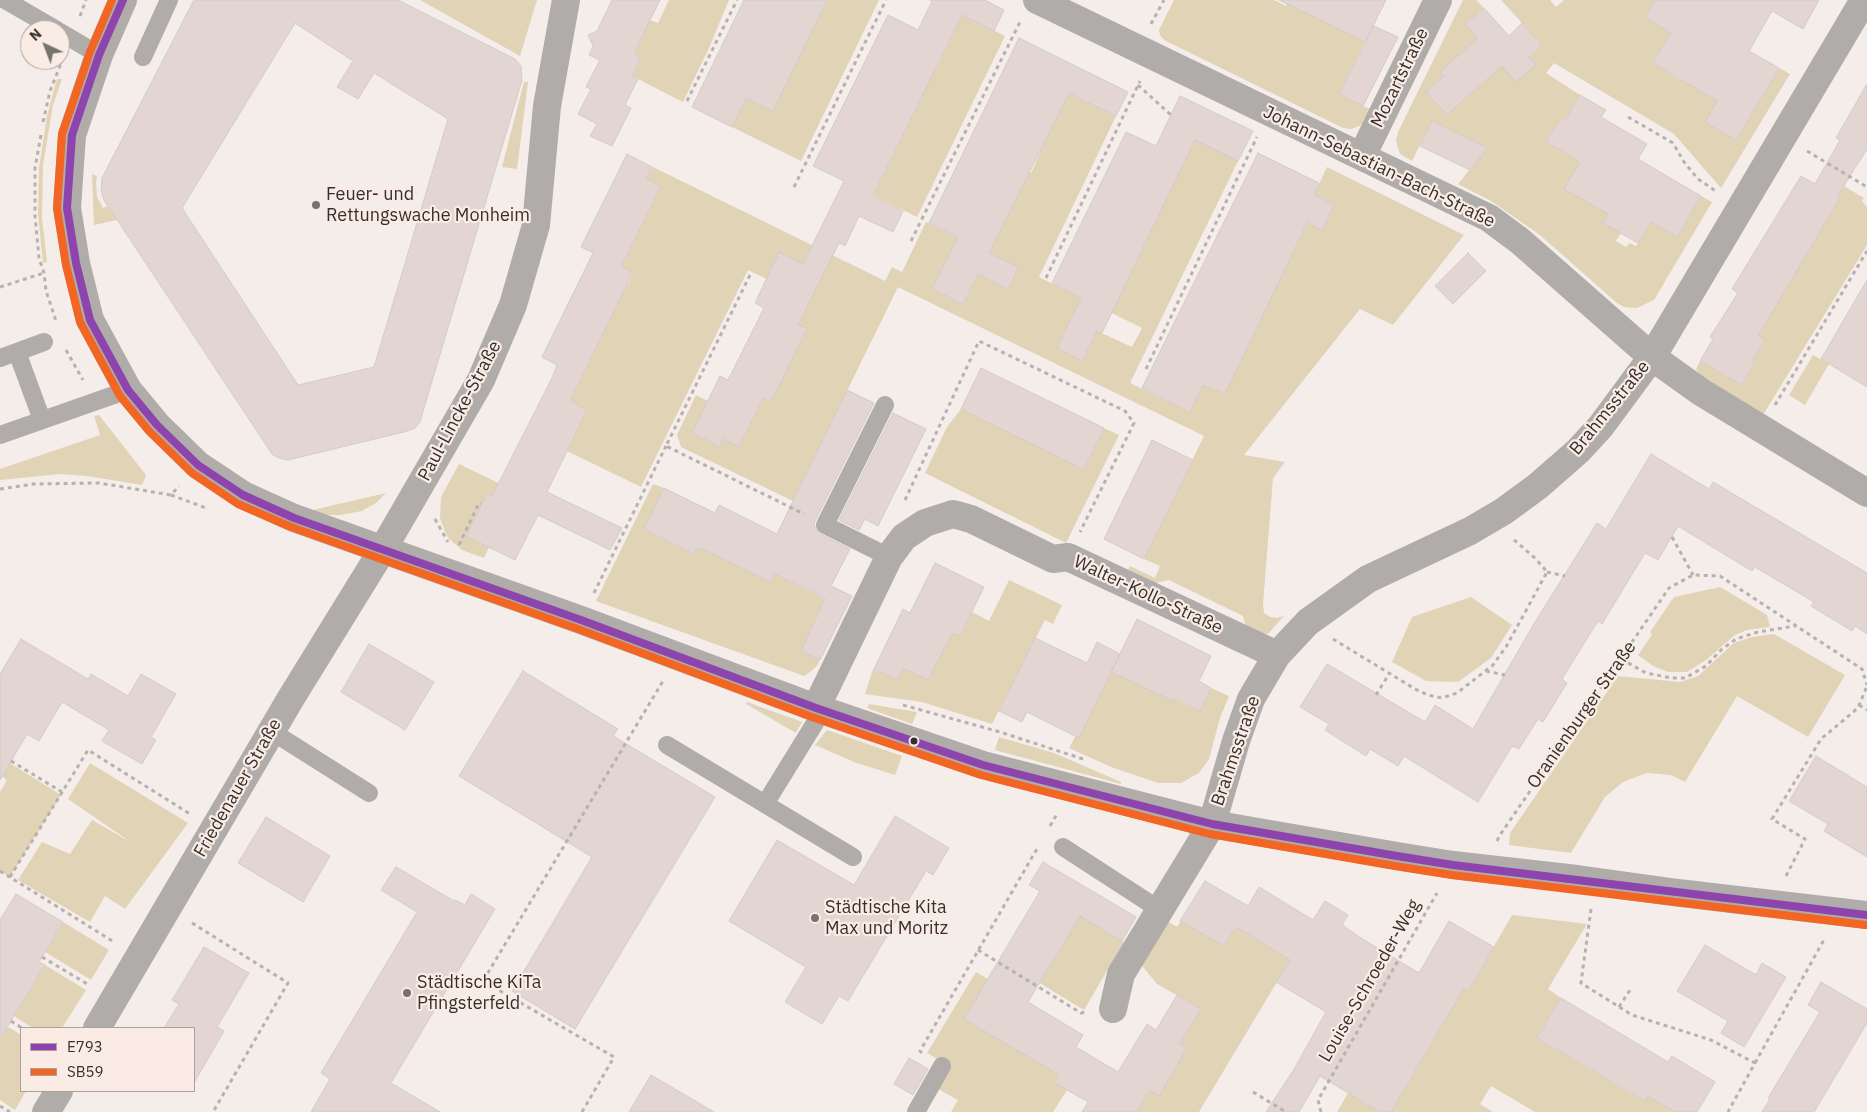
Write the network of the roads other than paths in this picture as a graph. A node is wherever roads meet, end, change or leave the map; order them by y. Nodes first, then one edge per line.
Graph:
1 (5, 0) edge
2 (124, 0) edge
3 (169, 0) edge
4 (566, 0) edge
5 (1438, 0) edge
6 (1856, 3) edge
7 (1031, 7) edge
8 (40, 20) edge
9 (70, 38) edge
10 (99, 55) junction
11 (143, 57) dead end
12 (1362, 156) junction
13 (44, 342) dead end
14 (17, 352) junction
15 (1652, 357) junction
16 (0, 358) edge
17 (128, 390) junction
18 (885, 405) dead end
19 (42, 420) junction
20 (0, 435) edge
21 (1867, 493) edge
22 (897, 547) junction
23 (383, 549) junction
24 (1277, 655) junction
25 (820, 709) junction
26 (271, 731) junction
27 (667, 745) dead end
28 (369, 794) dead end
29 (764, 804) junction
30 (1212, 824) junction
31 (1063, 847) dead end
32 (853, 857) dead end
33 (1160, 910) junction
34 (1867, 915) edge
35 (1114, 1009) road end
36 (98, 1027) edge
37 (942, 1066) road end
38 (58, 1092) edge
39 (46, 1112) edge
40 (916, 1112) edge

1 - 8 lane
2 - 10 street
3 - 11 lane
4 - 23 street, Paul-Lincke-Straße
5 - 12 street, Mozartstraße
6 - 15 street, Brahmsstraße
7 - 12 street, Johann-Sebastian-Bach-Straße
9 - 10 lane
10 - 17 street
12 - 15 street, Johann-Sebastian-Bach-Straße
13 - 14 lane
14 - 16 lane
14 - 19 lane
15 - 21 street, Johann-Sebastian-Bach-Straße
15 - 24 street, Brahmsstraße
17 - 19 lane
17 - 23 street
18 - 22 lane
19 - 20 lane
22 - 24 street, Walter-Kollo-Straße
22 - 25 street
23 - 25 street
23 - 26 street, Friedenauer Straße
24 - 30 street, Brahmsstraße
25 - 29 lane
25 - 30 street
26 - 28 lane
26 - 36 street, Friedenauer Straße
27 - 29 lane
29 - 32 lane
30 - 33 street, Brahmsstraße
30 - 34 street
31 - 33 lane
33 - 35 street, Brahmsstraße
37 - 40 lane
38 - 39 street

